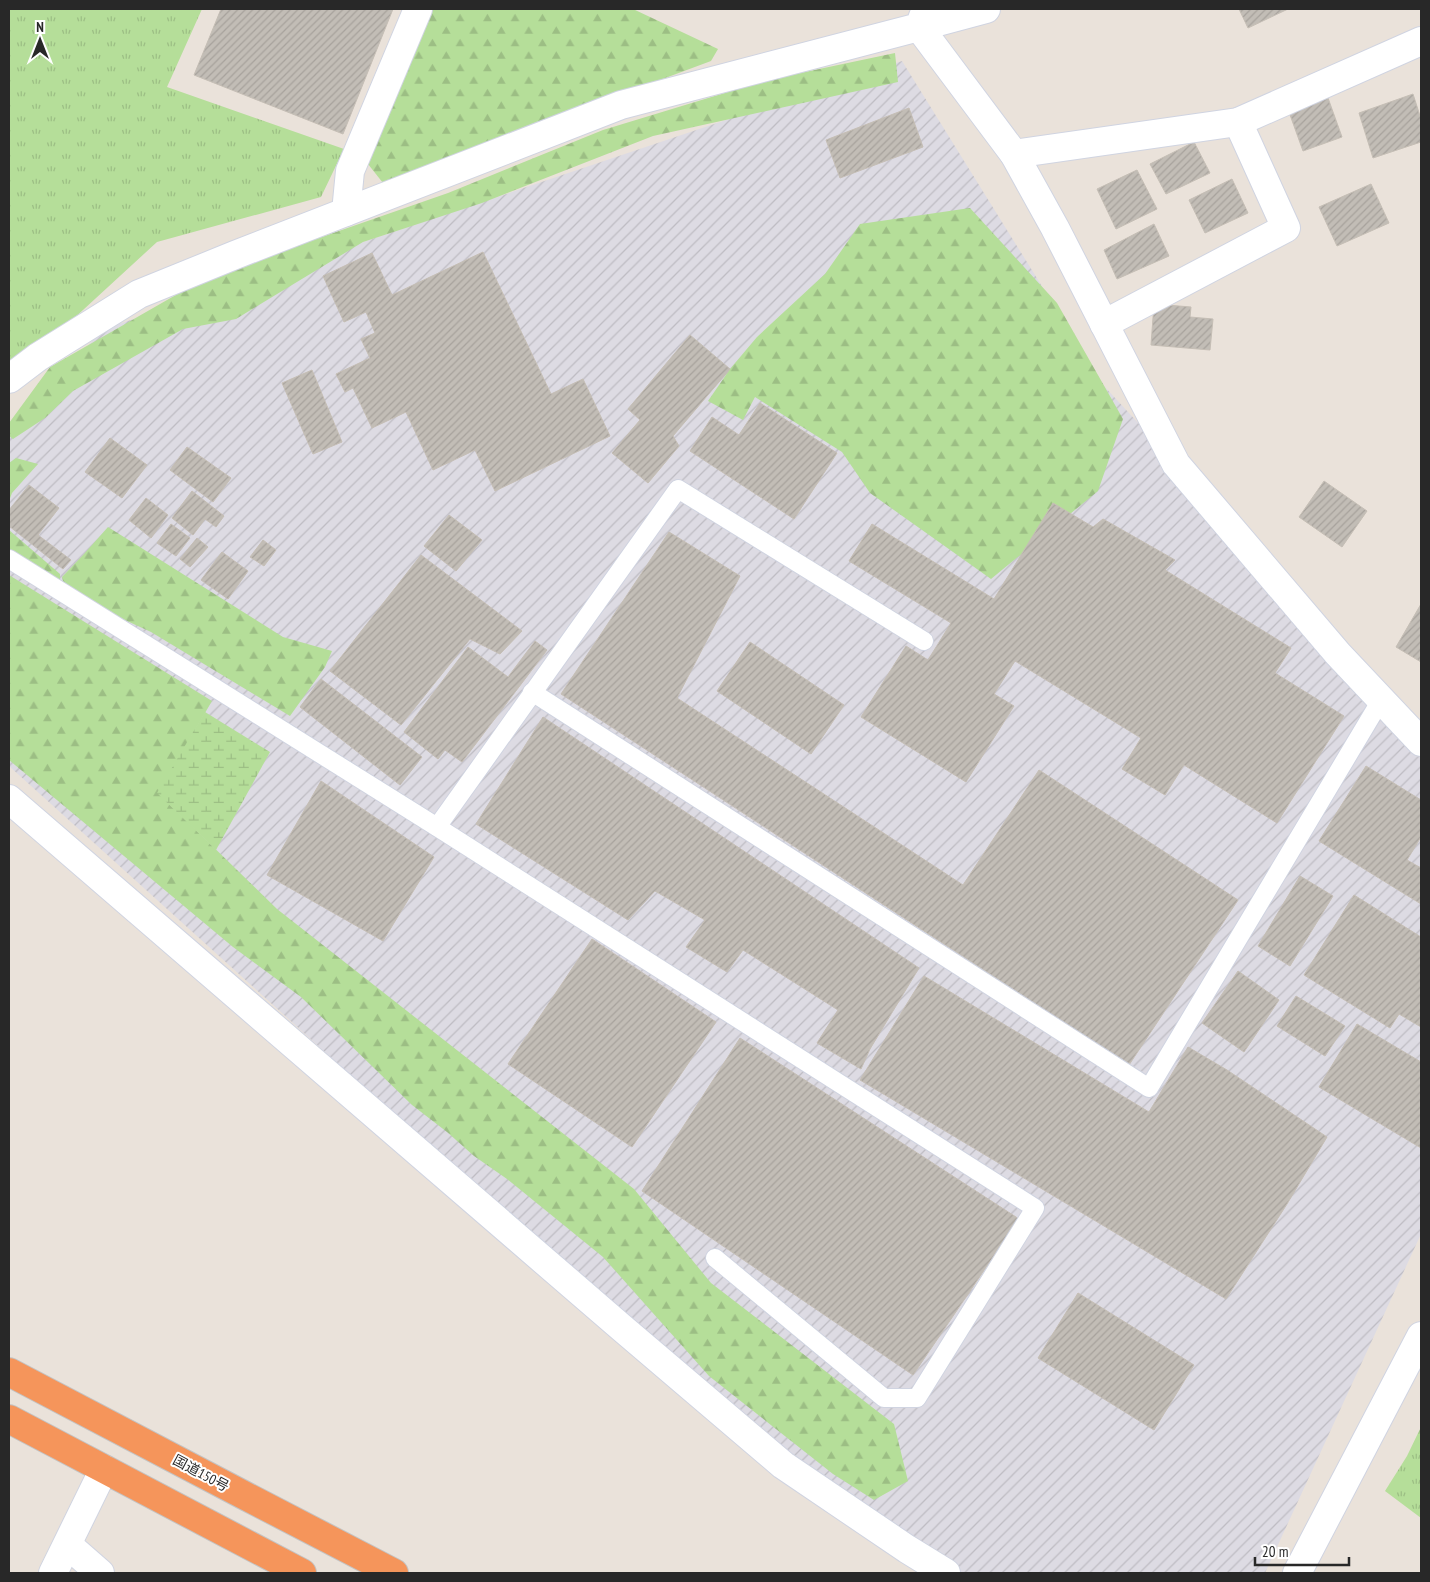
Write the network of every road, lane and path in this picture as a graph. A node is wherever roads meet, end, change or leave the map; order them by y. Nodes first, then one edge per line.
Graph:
1 (418, 9) edge
2 (986, 9) edge
3 (922, 18) edge
4 (1421, 41) edge
5 (1238, 122) junction
6 (1014, 154) junction
7 (346, 212) junction
8 (1104, 324) junction
9 (9, 379) edge
10 (9, 559) edge
11 (924, 642) dead end
12 (532, 692) junction
13 (1381, 700) junction
14 (1421, 742) edge
15 (9, 799) edge
16 (437, 827) junction
17 (715, 1258) dead end
18 (1421, 1336) edge
19 (9, 1372) edge
20 (9, 1420) edge
21 (104, 1469) junction
22 (68, 1545) junction
23 (53, 1573) edge
24 (100, 1573) edge
25 (302, 1573) edge
26 (394, 1573) edge
27 (946, 1573) edge
28 (1297, 1573) edge

1 - 7 street
2 - 3 street
3 - 6 street
3 - 7 street
4 - 5 street
5 - 6 street
5 - 8 street
6 - 8 street
7 - 9 street
8 - 13 street
10 - 16 lane
11 - 12 lane
12 - 13 lane
12 - 16 lane
13 - 14 street
15 - 27 street
16 - 17 lane
18 - 28 street
19 - 26 highway, 国道150号
20 - 21 highway
21 - 22 street
21 - 25 highway
22 - 23 street
22 - 24 street

